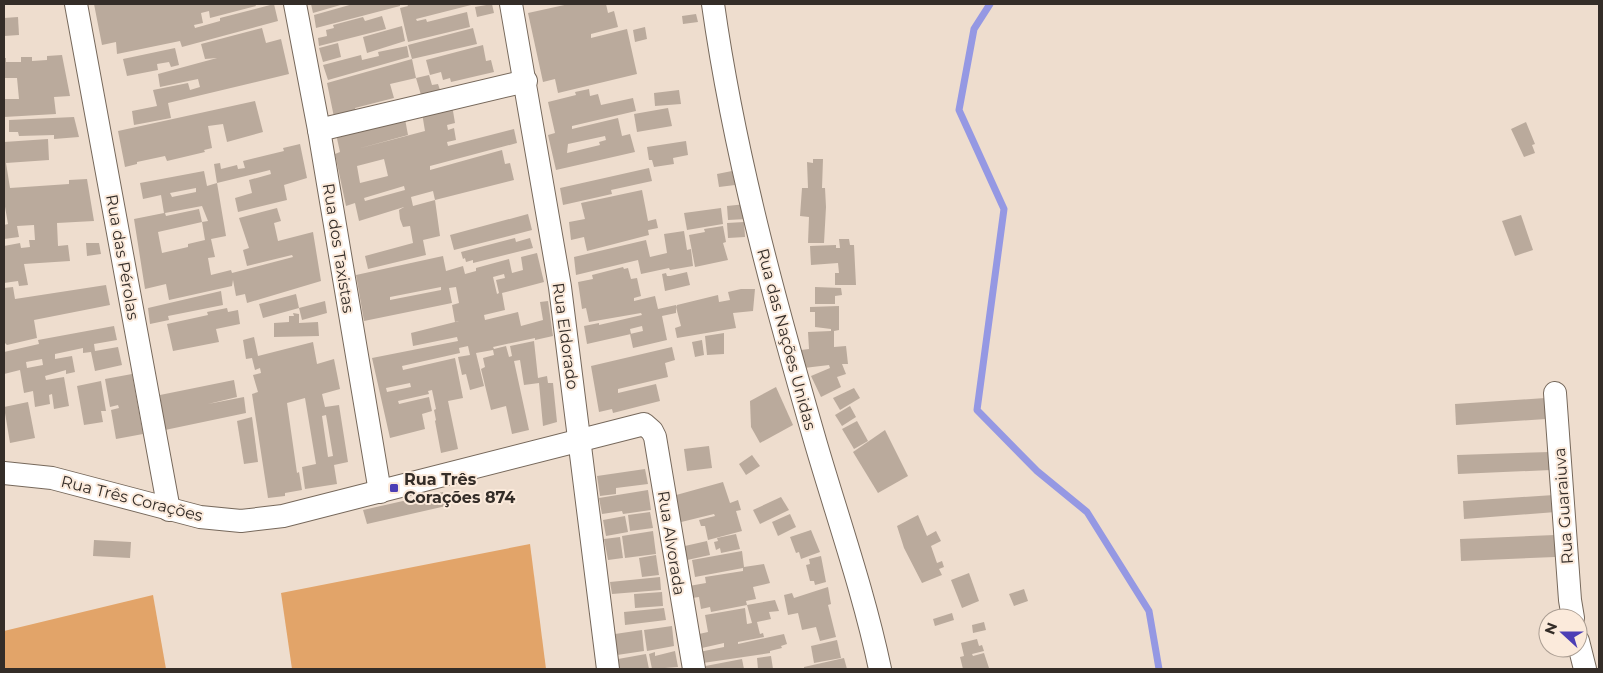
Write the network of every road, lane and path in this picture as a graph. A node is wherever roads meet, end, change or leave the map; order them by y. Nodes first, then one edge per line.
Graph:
1 (76, 4) edge
2 (295, 4) edge
3 (511, 4) edge
4 (713, 4) edge
5 (526, 81) junction
6 (319, 130) junction
7 (1555, 394) dead end
8 (640, 424) joint
9 (580, 442) junction
10 (4, 473) edge
11 (380, 492) junction
12 (169, 510) junction
13 (1571, 608) edge
14 (608, 669) edge
15 (694, 669) edge
16 (880, 669) edge

1 - 12 street, Rua das Pérolas
2 - 6 street, Rua dos Taxistas
3 - 5 street, Rua Eldorado
4 - 16 street, Rua das Nações Unidas
5 - 6 street
5 - 9 street, Rua Eldorado
6 - 11 street, Rua dos Taxistas
7 - 13 street, Rua Guaraiuva
8 - 9 street, Rua Três Corações
8 - 15 street, Rua Alvorada
9 - 11 street, Rua Três Corações
9 - 14 street, Rua Eldorado
10 - 12 street, Rua Três Corações
11 - 12 street, Rua Três Corações

